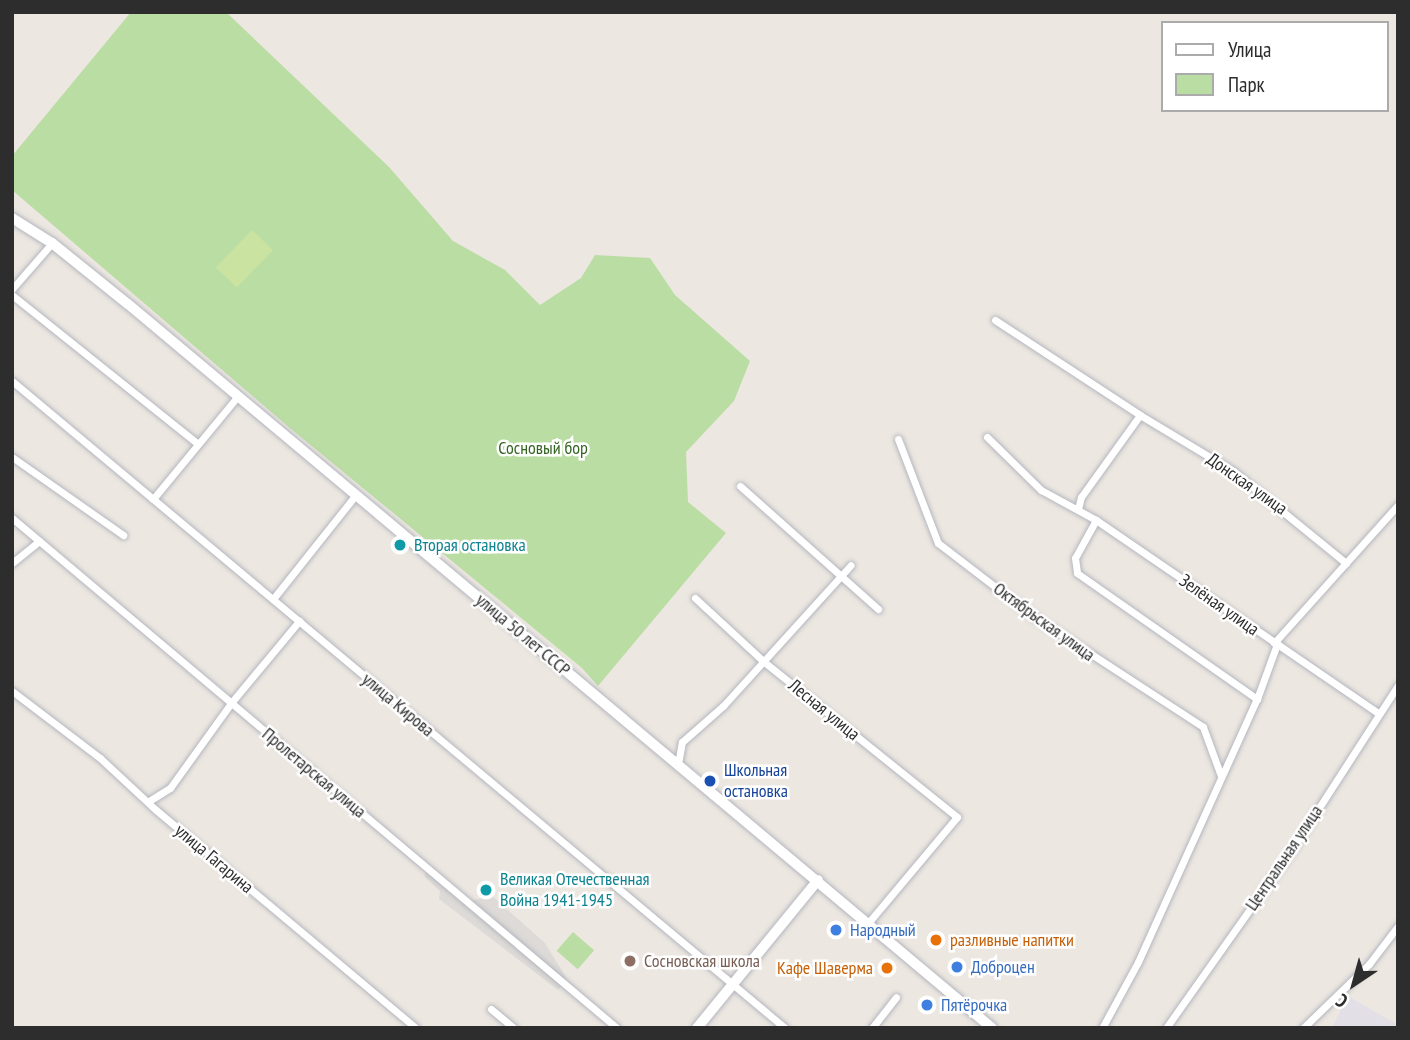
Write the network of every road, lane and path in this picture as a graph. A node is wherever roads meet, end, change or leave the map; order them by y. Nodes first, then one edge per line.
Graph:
1 (12, 218) edge
2 (52, 243) junction
3 (12, 289) edge
4 (12, 295) edge
5 (995, 320) dead end
6 (12, 381) edge
7 (238, 396) junction
8 (1140, 415) junction
9 (987, 437) dead end
10 (898, 439) dead end
11 (198, 444) junction
12 (12, 457) edge
13 (740, 486) dead end
14 (355, 496) junction
15 (153, 499) junction
16 (1398, 505) edge
17 (1078, 509) junction
18 (12, 518) edge
19 (1096, 520) junction
20 (123, 535) dead end
21 (40, 541) junction
22 (13, 562) edge
23 (1346, 563) junction
24 (851, 565) dead end
25 (839, 578) junction
26 (695, 598) dead end
27 (273, 599) junction
28 (878, 609) dead end
29 (299, 621) junction
30 (1276, 643) junction
31 (763, 661) junction
32 (1398, 685) edge
33 (12, 691) edge
34 (1257, 699) junction
35 (231, 703) junction
36 (1378, 713) junction
37 (678, 764) junction
38 (1221, 776) junction
39 (149, 801) junction
40 (818, 880) junction
41 (868, 923) junction
42 (1398, 926) edge
43 (732, 985) junction
44 (896, 997) dead end
45 (491, 1009) dead end
46 (416, 1028) edge
47 (514, 1028) edge
48 (617, 1028) edge
49 (696, 1028) edge
50 (785, 1028) edge
51 (872, 1028) edge
52 (992, 1028) edge
53 (1102, 1028) edge
54 (1166, 1028) edge
55 (1303, 1028) edge

1 - 2 street, улица 50 лет СССР
2 - 3 street
2 - 7 street, улица 50 лет СССР
4 - 11 street
5 - 8 street, Донская улица
6 - 15 street, улица Кирова
7 - 11 street
7 - 14 street, улица 50 лет СССР
8 - 17 street
8 - 23 street, Донская улица
9 - 17 street, Зелёная улица
10 - 38 street, Октябрьская улица
11 - 15 street
12 - 20 street
13 - 25 street
14 - 27 street
14 - 37 street, улица 50 лет СССР
15 - 27 street, улица Кирова
16 - 23 street
17 - 19 street, Зелёная улица
18 - 21 street, Пролетарская улица
19 - 30 street, Зелёная улица
19 - 34 street
21 - 22 street
21 - 35 street, Пролетарская улица
23 - 30 street
24 - 25 street
25 - 28 street
25 - 31 street
26 - 31 street, Лесная улица
27 - 29 street, улица Кирова
29 - 35 street
29 - 43 street, улица Кирова
30 - 34 street
30 - 36 street, Зелёная улица
31 - 37 street
31 - 41 street, Лесная улица
32 - 36 street, Центральная улица
33 - 39 street, улица Гагарина
34 - 38 street
35 - 39 street
35 - 48 street, Пролетарская улица
36 - 54 street, Центральная улица
37 - 40 street, улица 50 лет СССР
38 - 53 street
39 - 46 street, улица Гагарина
40 - 41 street, улица 50 лет СССР
40 - 43 street
41 - 52 street, улица 50 лет СССР
42 - 55 street
43 - 49 street
43 - 50 street, улица Кирова
44 - 51 street
45 - 47 street

